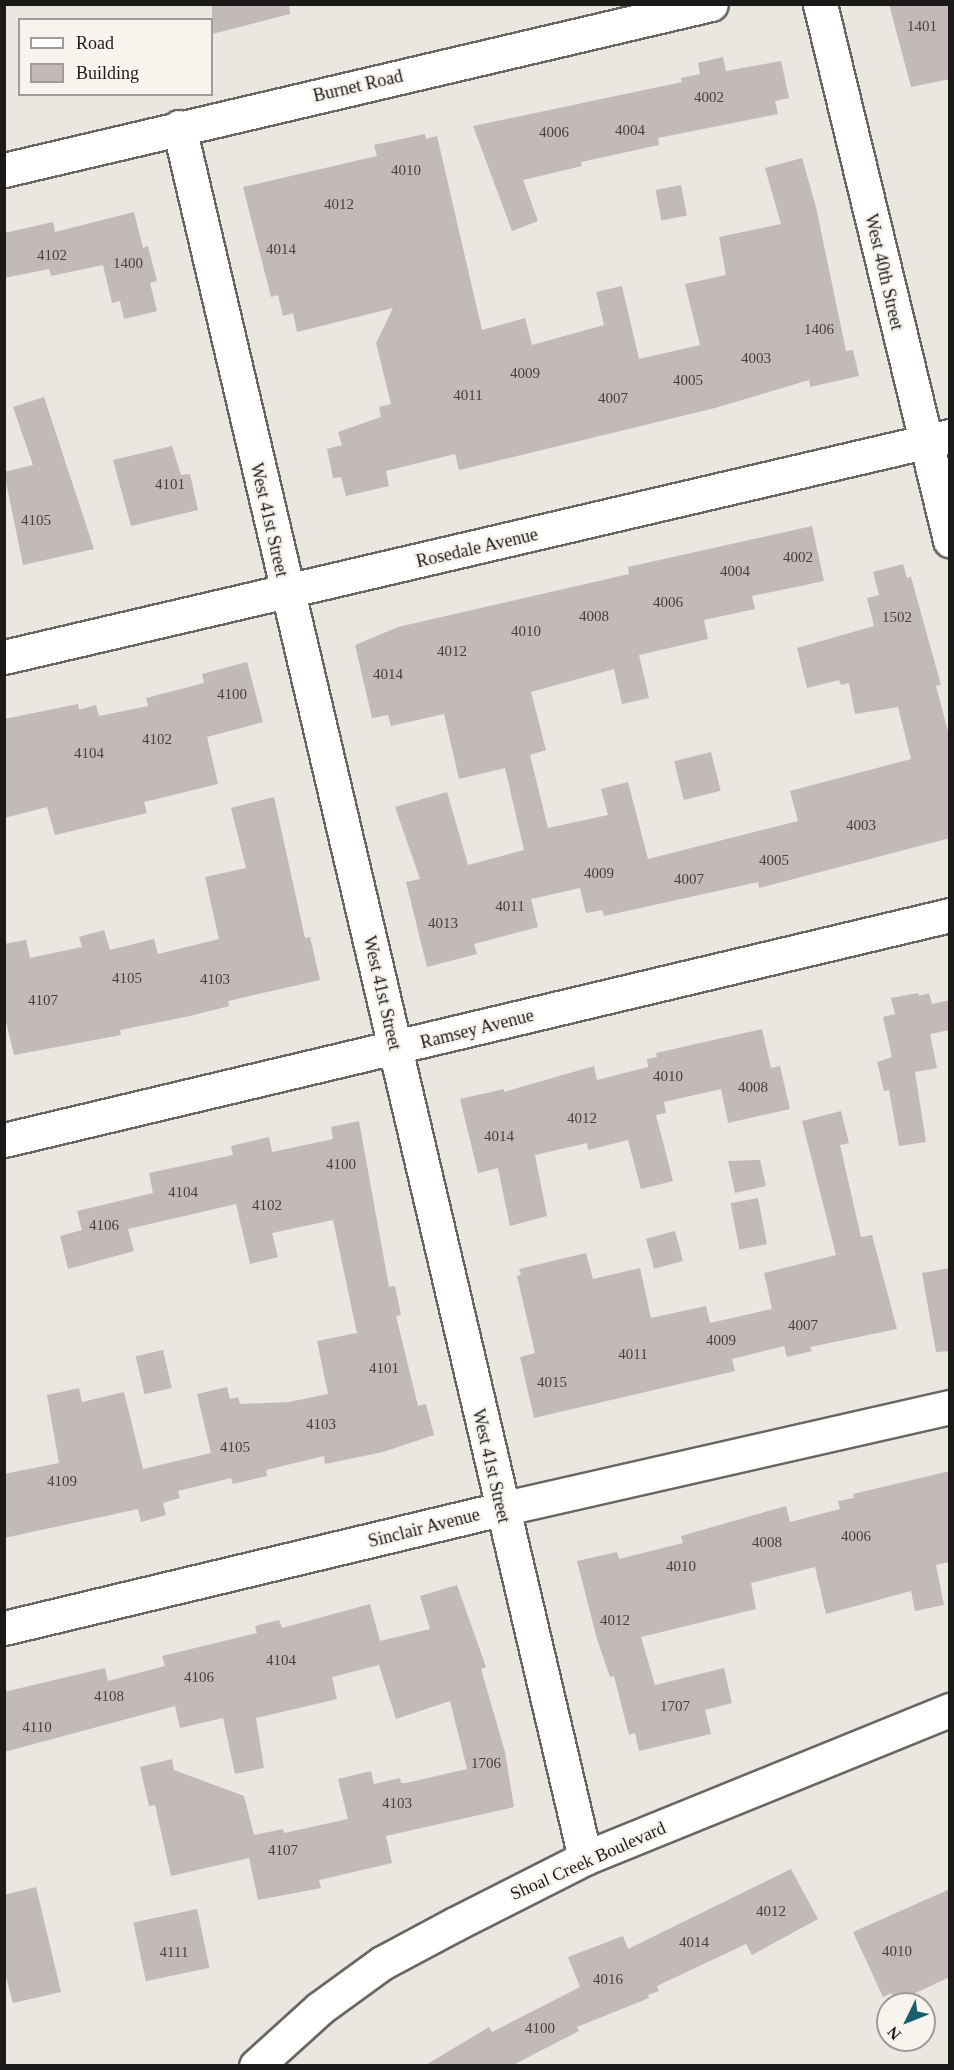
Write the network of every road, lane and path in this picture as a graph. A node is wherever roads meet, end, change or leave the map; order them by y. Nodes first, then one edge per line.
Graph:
1 (711, 4) edge
2 (820, 4) edge
3 (179, 128) junction
4 (4, 170) edge
5 (937, 439) edge
6 (950, 540) edge
7 (286, 593) junction
8 (4, 657) edge
9 (950, 915) edge
10 (395, 1049) junction
11 (4, 1140) edge
12 (950, 1407) edge
13 (501, 1509) junction
14 (4, 1628) edge
15 (950, 1710) edge
16 (585, 1858) junction
17 (256, 2066) edge

1 - 3 street, Burnet Road
2 - 5 street, West 40th Street
3 - 4 street, Burnet Road
3 - 7 street, West 41st Street
5 - 6 street, West 40th Street
5 - 7 street, Rosedale Avenue
7 - 8 street, Rosedale Avenue
7 - 10 street, West 41st Street
9 - 10 street, Ramsey Avenue
10 - 11 street, Ramsey Avenue
10 - 13 street, West 41st Street
12 - 13 street, Sinclair Avenue
13 - 14 street, Sinclair Avenue
13 - 16 street, West 41st Street
15 - 16 street, Shoal Creek Boulevard
16 - 17 street, Shoal Creek Boulevard

